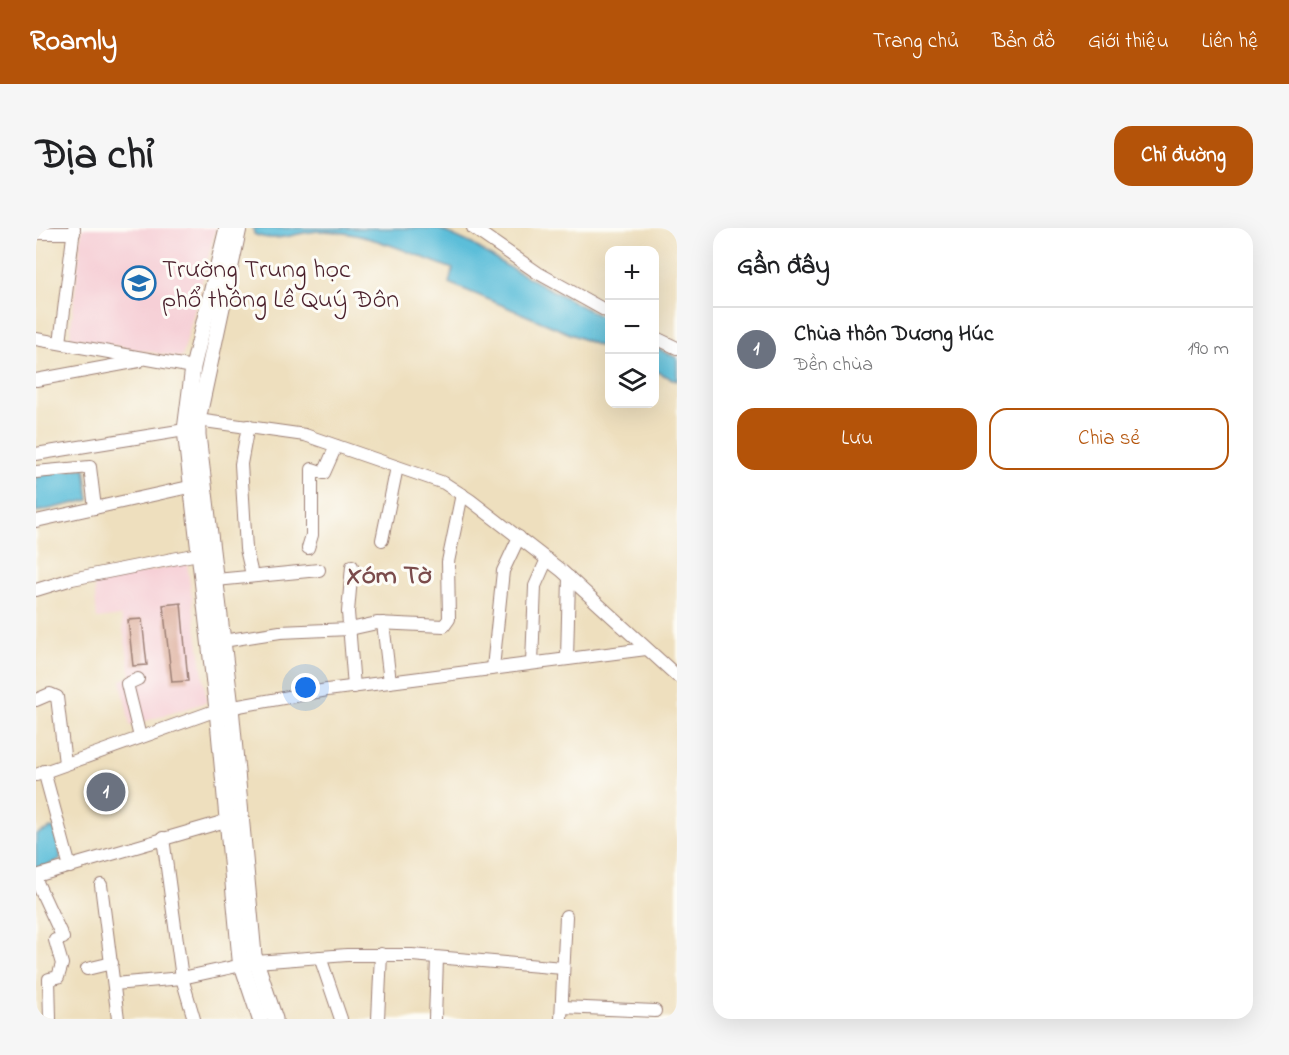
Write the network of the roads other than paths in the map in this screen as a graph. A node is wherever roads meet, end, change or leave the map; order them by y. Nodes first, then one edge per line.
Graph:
1 (227, 228) edge
2 (239, 228) edge
3 (473, 228) edge
4 (74, 231) edge
5 (36, 233) edge
6 (220, 283) junction
7 (605, 311) edge
8 (36, 339) edge
9 (659, 339) edge
10 (60, 343) junction
11 (677, 348) edge
12 (146, 359) junction
13 (193, 368) junction
14 (36, 380) edge
15 (189, 423) junction
16 (248, 426) junction
17 (336, 446) junction
18 (36, 454) edge
19 (397, 467) junction
20 (36, 472) edge
21 (189, 487) junction
22 (462, 494) junction
23 (95, 508) junction
24 (36, 521) edge
25 (519, 537) junction
26 (382, 540) dead end
27 (308, 548) dead end
28 (198, 554) junction
29 (547, 559) junction
30 (352, 566) dead end
31 (319, 570) dead end
32 (252, 575) junction
33 (569, 577) junction
34 (216, 580) junction
35 (36, 590) edge
36 (382, 623) junction
37 (350, 628) junction
38 (223, 641) junction
39 (646, 649) junction
40 (567, 659) junction
41 (532, 663) junction
42 (493, 668) junction
43 (677, 676) edge
44 (138, 679) dead end
45 (390, 682) junction
46 (354, 687) junction
47 (36, 700) edge
48 (224, 708) junction
49 (140, 737) junction
50 (65, 763) junction
51 (40, 773) edge
52 (233, 819) junction
53 (163, 838) junction
54 (70, 867) junction
55 (36, 878) edge
56 (101, 885) dead end
57 (566, 916) dead end
58 (381, 954) junction
59 (320, 957) junction
60 (437, 958) junction
61 (111, 963) junction
62 (249, 963) junction
63 (563, 968) junction
64 (87, 969) dead end
65 (182, 978) junction
66 (114, 984) junction
67 (655, 1011) dead end
68 (188, 1013) edge
69 (561, 1013) edge
70 (614, 1014) edge
71 (50, 1019) edge
72 (118, 1019) edge
73 (194, 1019) edge
74 (260, 1019) edge
75 (275, 1019) edge
76 (341, 1019) edge
77 (378, 1019) edge
78 (435, 1019) edge

1 - 6 main road
2 - 6 main road
3 - 7 street
4 - 5 street
4 - 10 street
6 - 13 main road
6 - 15 main road
8 - 10 street
9 - 11 street
10 - 12 street
12 - 13 street
12 - 14 street
13 - 15 main road
15 - 16 street
15 - 18 street
15 - 21 main road
15 - 34 main road
16 - 17 street
16 - 32 street
17 - 19 street
17 - 27 street
19 - 22 street
19 - 26 street
20 - 23 street
21 - 23 street
21 - 28 main road
22 - 25 street
22 - 36 street
23 - 24 street
25 - 29 street
25 - 42 street
28 - 35 street
28 - 48 main road
29 - 33 street
29 - 41 street
30 - 37 street
31 - 32 street
32 - 34 street
33 - 39 street
33 - 40 street
34 - 38 main road
36 - 37 street
36 - 45 street
37 - 38 street
37 - 46 street
38 - 48 main road
39 - 40 street
39 - 43 street
40 - 41 street
41 - 42 street
42 - 45 street
44 - 49 street
45 - 46 street
46 - 48 street
47 - 50 street
48 - 49 street
48 - 52 main road
49 - 50 street
50 - 51 street
51 - 54 street
52 - 53 street
52 - 62 main road
53 - 54 street
53 - 65 street
54 - 55 street
55 - 71 street
56 - 61 street
57 - 63 street
58 - 59 street
58 - 60 street
58 - 77 street
59 - 62 street
59 - 76 street
60 - 63 street
60 - 78 street
61 - 64 street
61 - 66 street
62 - 65 street
62 - 74 main road
62 - 75 main road
63 - 69 street
65 - 66 street
65 - 68 street
66 - 72 street
67 - 70 street
68 - 73 street
69 - 70 street

